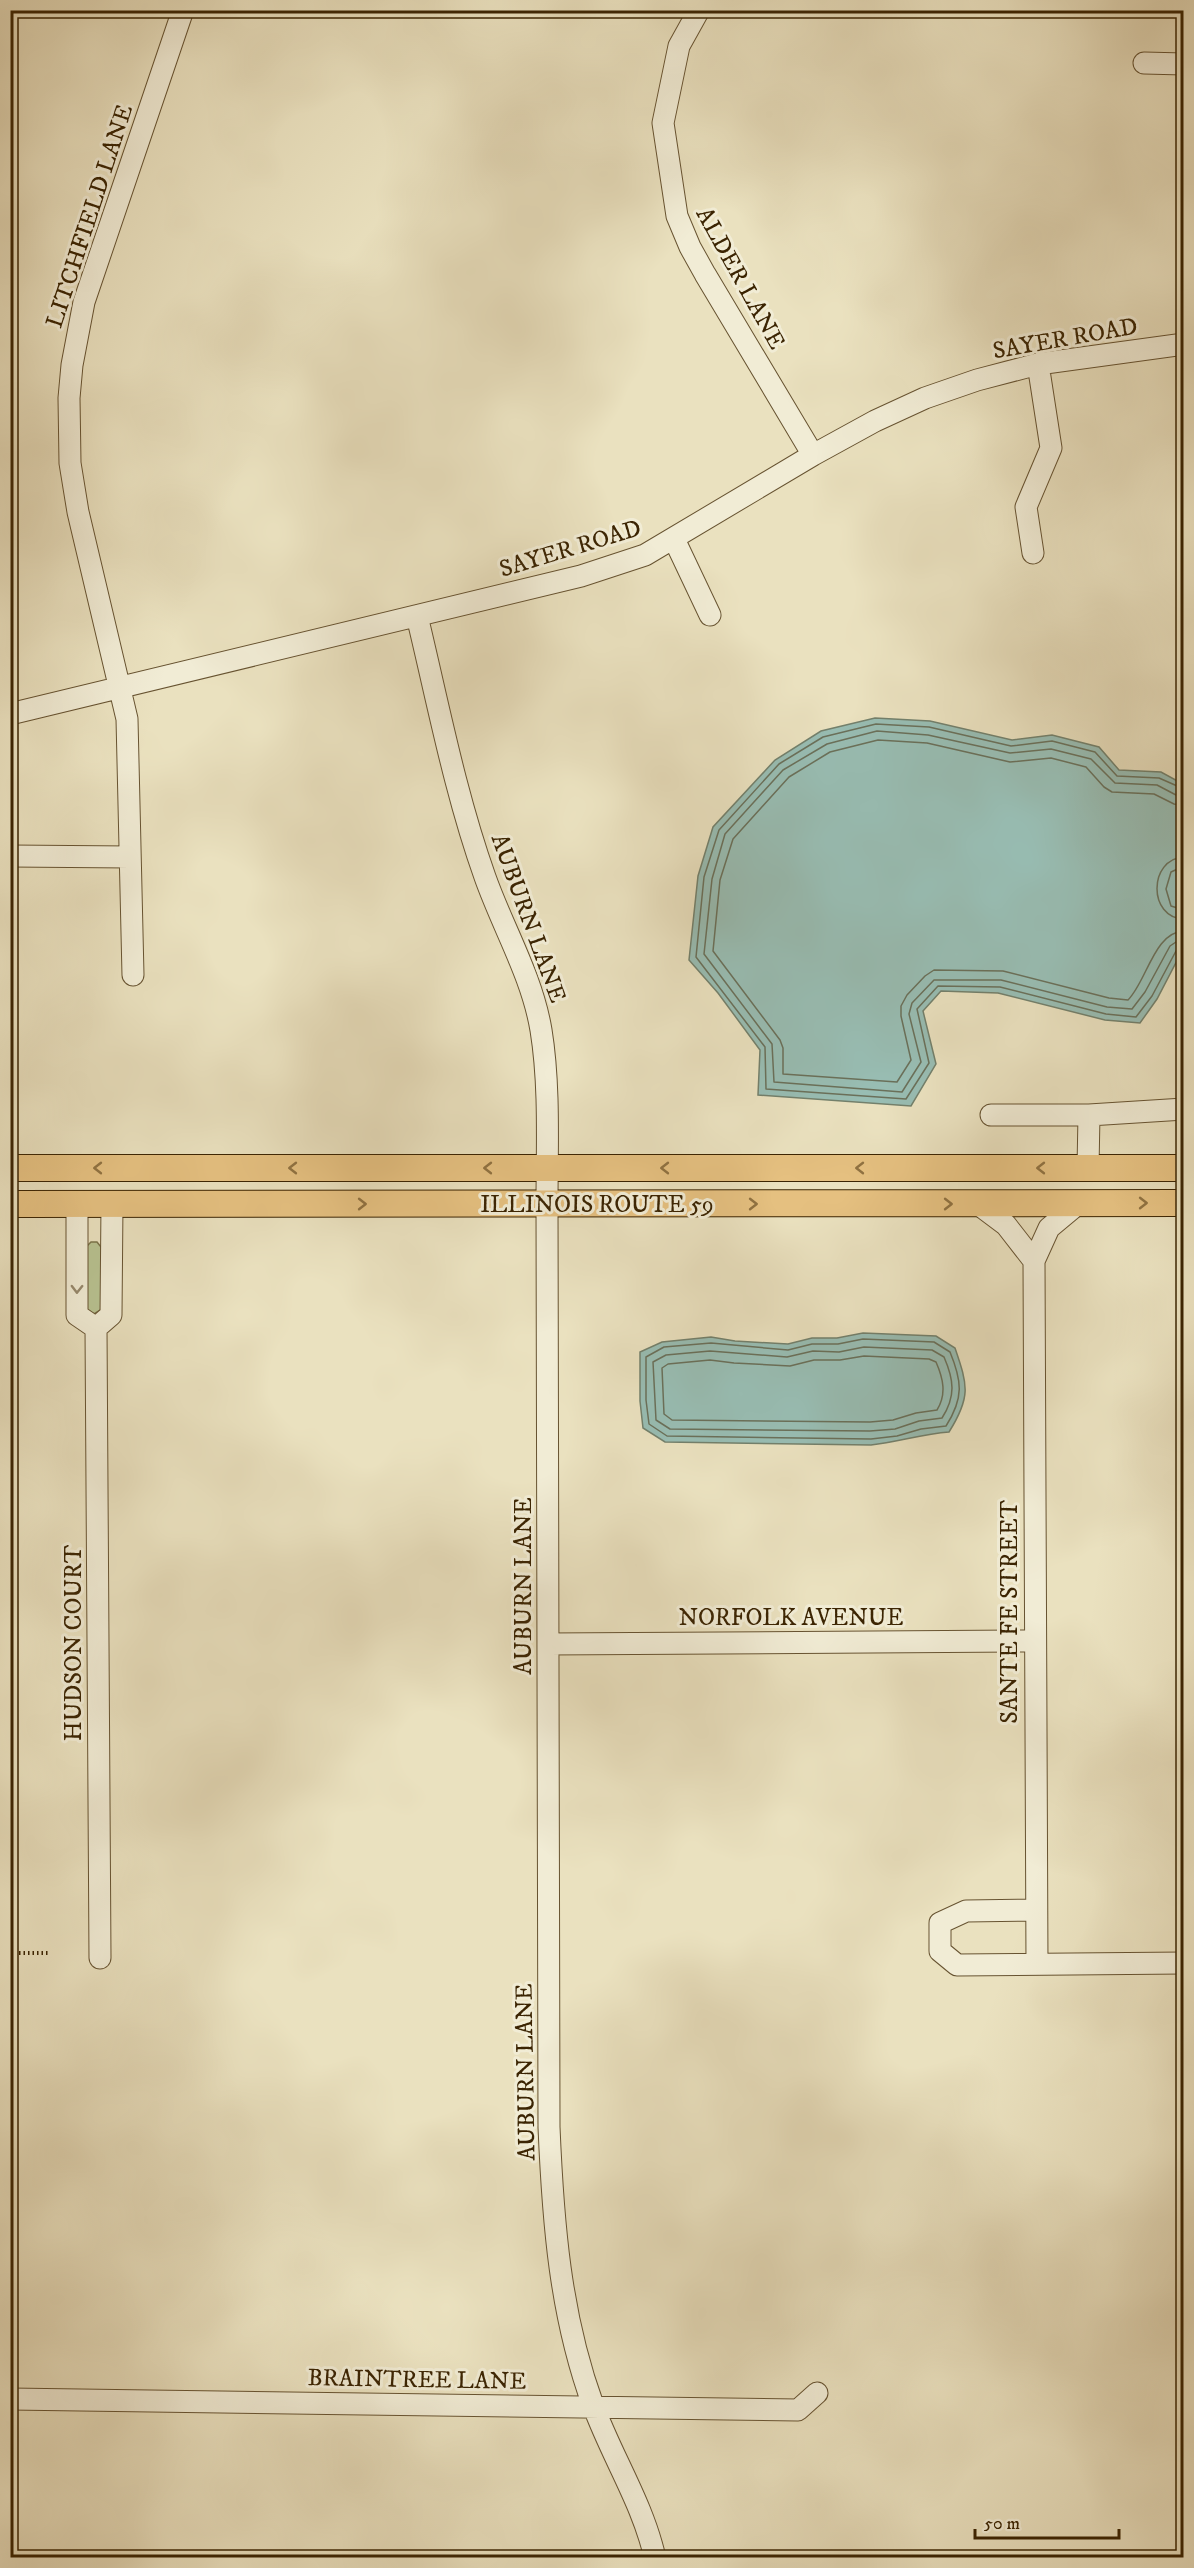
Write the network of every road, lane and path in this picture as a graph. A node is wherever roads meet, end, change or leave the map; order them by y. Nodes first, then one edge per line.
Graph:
1 (183, 10) edge
2 (699, 10) edge
3 (1144, 63) dead end
4 (1184, 64) edge
5 (1184, 344) edge
6 (1038, 364) junction
7 (813, 455) junction
8 (674, 539) junction
9 (1033, 553) dead end
10 (710, 615) dead end
11 (417, 616) junction
12 (120, 687) junction
13 (10, 714) edge
14 (10, 856) edge
15 (130, 857) junction
16 (133, 975) dead end
17 (1184, 1109) edge
18 (991, 1114) dead end
19 (1089, 1115) junction
20 (10, 1168) edge
21 (547, 1168) junction
22 (1088, 1168) junction
23 (1184, 1168) edge
24 (1079, 1203) junction
25 (1184, 1203) edge
26 (10, 1204) edge
27 (77, 1204) junction
28 (112, 1204) junction
29 (547, 1204) junction
30 (978, 1204) junction
31 (1034, 1261) junction
32 (96, 1328) junction
33 (1034, 1641) junction
34 (548, 1644) junction
35 (1035, 1910) junction
36 (10, 1953) edge
37 (50, 1953) dead end
38 (100, 1958) dead end
39 (1184, 1963) edge
40 (1037, 1964) junction
41 (817, 2393) dead end
42 (10, 2398) edge
43 (594, 2407) junction
44 (655, 2558) edge

1 - 12 street, LITCHFIELD LANE
2 - 7 street, ALDER LANE
3 - 4 street
5 - 6 street, SAYER ROAD
6 - 7 street, SAYER ROAD
6 - 9 street
7 - 8 street, SAYER ROAD
8 - 10 street
8 - 11 street, SAYER ROAD
11 - 12 street, SAYER ROAD
11 - 21 street, AUBURN LANE
12 - 13 street, SAYER ROAD
12 - 15 street, LITCHFIELD LANE
14 - 15 street
15 - 16 street, LITCHFIELD LANE
17 - 19 street
18 - 19 street
19 - 22 street
21 -> 20 main road, ILLINOIS ROUTE 59
22 -> 21 main road, ILLINOIS ROUTE 59
21 - 29 street, AUBURN LANE
22 - 23 main road, ILLINOIS ROUTE 59
24 -> 25 main road, ILLINOIS ROUTE 59
24 - 30 main road, ILLINOIS ROUTE 59
24 - 31 street, SANTE FE STREET
26 - 27 main road, ILLINOIS ROUTE 59
27 - 28 main road, ILLINOIS ROUTE 59
27 -> 32 street
28 -> 29 main road, ILLINOIS ROUTE 59
28 - 32 street
29 -> 30 main road, ILLINOIS ROUTE 59
29 - 34 street, AUBURN LANE
30 - 31 street
31 - 33 street, SANTE FE STREET
32 - 38 street, HUDSON COURT
33 - 34 street, NORFOLK AVENUE
33 - 35 street, SANTE FE STREET
34 - 43 street, AUBURN LANE
35 - 40 street, SANTE FE STREET
35 - 40 street
36 - 37 path
39 - 40 street
41 - 43 street, BRAINTREE LANE
42 - 43 street, BRAINTREE LANE
43 - 44 street, AUBURN LANE

